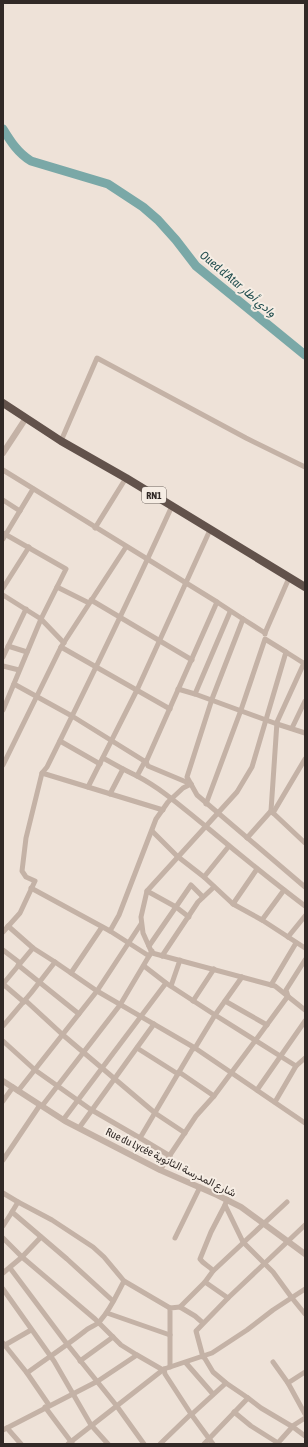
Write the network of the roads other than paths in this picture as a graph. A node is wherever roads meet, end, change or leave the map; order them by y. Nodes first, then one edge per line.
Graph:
1 (3, 403) edge
2 (26, 418) junction
3 (61, 440) junction
4 (3, 453) edge
5 (305, 467) edge
6 (3, 470) edge
7 (126, 478) junction
8 (33, 489) junction
9 (3, 500) edge
10 (172, 506) junction
11 (20, 511) junction
12 (96, 528) junction
13 (210, 530) junction
14 (4, 535) edge
15 (29, 547) junction
16 (126, 547) junction
17 (147, 560) junction
18 (289, 578) junction
19 (186, 584) junction
20 (57, 586) junction
21 (305, 587) edge
22 (3, 588) edge
23 (3, 595) edge
24 (90, 602) junction
25 (217, 602) junction
26 (26, 609) junction
27 (230, 612) junction
28 (120, 618) junction
29 (41, 619) junction
30 (242, 619) junction
31 (264, 632) junction
32 (265, 639) junction
33 (160, 642) junction
34 (62, 645) junction
35 (8, 646) junction
36 (27, 652) junction
37 (286, 652) junction
38 (3, 656) edge
39 (192, 660) junction
40 (305, 664) edge
41 (3, 666) edge
42 (96, 667) junction
43 (20, 670) junction
44 (14, 684) junction
45 (137, 690) junction
46 (178, 690) junction
47 (195, 694) junction
48 (36, 697) junction
49 (212, 700) junction
50 (305, 701) edge
51 (170, 709) junction
52 (3, 710) edge
53 (241, 710) junction
54 (72, 716) junction
55 (266, 719) junction
56 (277, 724) junction
57 (292, 728) junction
58 (305, 733) edge
59 (112, 740) junction
60 (60, 741) junction
61 (103, 758) junction
62 (305, 759) edge
63 (145, 761) junction
64 (100, 764) junction
65 (3, 765) edge
66 (123, 769) junction
67 (42, 773) junction
68 (138, 776) junction
69 (191, 784) junction
70 (88, 787) junction
71 (110, 794) junction
72 (173, 798) junction
73 (206, 804) junction
74 (163, 810) junction
75 (272, 812) junction
76 (218, 814) junction
77 (205, 827) junction
78 (152, 831) junction
79 (247, 838) junction
80 (305, 843) edge
81 (229, 846) junction
82 (178, 856) junction
83 (257, 869) junction
84 (204, 877) junction
85 (214, 887) junction
86 (305, 887) edge
87 (31, 888) junction
88 (284, 890) junction
89 (147, 891) junction
90 (204, 897) junction
91 (233, 904) junction
92 (305, 906) edge
93 (176, 907) junction
94 (189, 916) junction
95 (305, 916) edge
96 (262, 920) junction
97 (142, 924) junction
98 (8, 926) junction
99 (102, 927) junction
100 (110, 931) junction
101 (3, 932) edge
102 (288, 937) junction
103 (128, 943) junction
104 (296, 943) junction
105 (33, 948) junction
106 (305, 948) edge
107 (3, 950) edge
108 (150, 951) junction
109 (162, 956) junction
110 (180, 960) junction
111 (305, 960) edge
112 (55, 962) junction
113 (19, 964) junction
114 (144, 966) junction
115 (214, 969) junction
116 (71, 973) junction
117 (242, 977) junction
118 (39, 983) junction
119 (3, 984) edge
120 (168, 984) junction
121 (271, 985) junction
122 (97, 991) junction
123 (288, 996) junction
124 (225, 1000) junction
125 (24, 1001) junction
126 (193, 1001) junction
127 (120, 1005) junction
128 (305, 1010) edge
129 (79, 1014) junction
130 (215, 1016) junction
131 (141, 1017) junction
132 (305, 1021) edge
133 (154, 1024) junction
134 (267, 1025) junction
135 (3, 1026) edge
136 (63, 1035) junction
137 (3, 1041) edge
138 (256, 1041) junction
139 (137, 1048) junction
140 (195, 1048) junction
141 (84, 1052) junction
142 (280, 1055) junction
143 (305, 1058) edge
144 (296, 1066) junction
145 (102, 1068) junction
146 (35, 1070) junction
147 (179, 1073) junction
148 (231, 1073) junction
149 (115, 1078) junction
150 (3, 1081) edge
151 (57, 1085) junction
152 (16, 1089) junction
153 (257, 1090) junction
154 (214, 1096) junction
155 (77, 1100) junction
156 (3, 1101) edge
157 (275, 1102) junction
158 (41, 1106) junction
159 (92, 1110) junction
160 (155, 1113) junction
161 (63, 1120) junction
162 (305, 1123) edge
163 (79, 1128) junction
164 (185, 1133) junction
165 (140, 1138) junction
166 (170, 1156) junction
167 (3, 1160) edge
168 (160, 1170) junction
169 (200, 1187) junction
170 (3, 1193) edge
171 (18, 1202) junction
172 (226, 1202) junction
173 (288, 1202) dead end
174 (12, 1212) junction
175 (264, 1224) junction
176 (305, 1225) edge
177 (3, 1226) edge
178 (40, 1237) junction
179 (3, 1238) edge
180 (175, 1238) dead end
181 (288, 1241) junction
182 (243, 1242) junction
183 (305, 1254) edge
184 (22, 1257) junction
185 (264, 1263) junction
186 (10, 1268) junction
187 (213, 1271) junction
188 (3, 1273) edge
189 (124, 1281) junction
190 (205, 1282) junction
191 (3, 1289) edge
192 (305, 1289) edge
193 (228, 1298) junction
194 (292, 1298) junction
195 (113, 1301) junction
196 (180, 1307) junction
197 (170, 1308) junction
198 (107, 1313) junction
199 (305, 1314) edge
200 (99, 1323) junction
201 (203, 1324) junction
202 (31, 1330) junction
203 (170, 1335) junction
204 (113, 1337) junction
205 (4, 1344) edge
206 (67, 1344) junction
207 (137, 1355) junction
208 (50, 1356) junction
209 (204, 1357) junction
210 (80, 1361) junction
211 (273, 1362) dead end
212 (186, 1363) junction
213 (170, 1367) junction
214 (164, 1370) junction
215 (305, 1372) edge
216 (27, 1373) junction
217 (96, 1381) junction
218 (226, 1383) junction
219 (288, 1383) junction
220 (73, 1394) junction
221 (213, 1394) junction
222 (248, 1398) junction
223 (116, 1405) junction
224 (47, 1406) junction
225 (234, 1412) junction
226 (191, 1414) junction
227 (305, 1414) edge
228 (305, 1418) edge
229 (91, 1425) junction
230 (293, 1427) junction
231 (5, 1429) edge
232 (305, 1436) edge
233 (209, 1439) junction
234 (70, 1443) edge
235 (164, 1443) edge
236 (277, 1443) edge
237 (21, 1444) edge
238 (108, 1444) edge
239 (144, 1444) edge
240 (204, 1444) edge
241 (213, 1444) edge

1 - 2 highway, RN1
2 - 3 highway, RN1
2 - 4 street
3 - 5 street
3 - 7 highway, RN1
6 - 8 street
7 - 10 highway, RN1
7 - 12 street
8 - 11 street
8 - 12 street
9 - 11 street
10 - 13 highway, RN1
10 - 17 street
11 - 14 street
12 - 16 street
13 - 18 highway, RN1
13 - 19 street
14 - 15 street
15 - 20 street
15 - 22 street
16 - 17 street
16 - 24 street
17 - 19 street
17 - 28 street
18 - 21 highway, RN1
18 - 31 street
19 - 25 street
19 - 33 street
20 - 24 street
20 - 29 street
23 - 26 street
24 - 28 street
24 - 34 street
25 - 27 street
25 - 39 street
26 - 29 street
26 - 35 street
27 - 30 street
27 - 47 street
28 - 33 street
28 - 42 street
29 - 34 street
29 - 36 street
30 - 31 street
30 - 49 street
31 - 32 street
32 - 37 street
32 - 53 street
33 - 39 street
33 - 45 street
34 - 42 street
34 - 48 street
35 - 36 street
35 - 38 street
36 - 43 street
37 - 40 street
37 - 55 street
39 - 46 street
40 - 56 street
41 - 43 street
42 - 45 street
42 - 54 street
43 - 44 street
44 - 48 street
44 - 52 street
45 - 51 street
45 - 59 street
46 - 47 street
46 - 51 street
47 - 49 street
48 - 54 street
48 - 65 street
49 - 53 street
49 - 69 street
50 - 57 street
51 - 63 street
53 - 55 street
53 - 73 street
54 - 59 street
54 - 60 street
55 - 56 street
55 - 76 street
56 - 57 street
56 - 75 street
57 - 58 street
59 - 61 street
59 - 63 street
60 - 64 street
60 - 67 street
61 - 64 street
61 - 66 street
62 - 75 street
63 - 68 street
63 - 69 street
64 - 70 street
66 - 68 street
66 - 71 street
67 - 70 street
67 - 87 street
68 - 72 street
69 - 72 street
69 - 73 street
70 - 71 street
71 - 74 street
72 - 74 street
72 - 77 street
73 - 76 street
74 - 78 street
75 - 79 street
75 - 80 street
76 - 77 street
76 - 79 street
77 - 81 street
77 - 82 street
78 - 82 street
78 - 100 street
79 - 86 street
81 - 83 street
81 - 84 street
82 - 84 street
82 - 89 street
83 - 88 street
83 - 91 street
84 - 85 street
85 - 90 street
85 - 91 street
87 - 98 street
87 - 99 street
88 - 92 street
88 - 96 street
89 - 93 street
89 - 97 street
90 - 93 street
90 - 94 street
91 - 96 street
93 - 94 street
93 - 108 street
94 - 109 street
95 - 102 street
96 - 102 street
97 - 103 street
97 - 108 street
98 - 101 street
98 - 105 street
99 - 100 street
99 - 116 street
100 - 103 street
102 - 104 street
103 - 108 street
103 - 122 street
104 - 106 street
104 - 121 street
105 - 112 street
105 - 113 street
107 - 113 street
108 - 109 street
108 - 114 street
109 - 110 street
110 - 115 street
110 - 120 street
111 - 123 street
112 - 116 street
112 - 118 street
113 - 118 street
113 - 119 street
114 - 120 street
114 - 127 street
115 - 117 street
115 - 126 street
116 - 122 street
117 - 121 street
117 - 124 street
118 - 125 street
118 - 129 street
119 - 125 street
120 - 126 street
120 - 131 street
121 - 123 street
122 - 127 street
122 - 129 street
123 - 128 street
123 - 134 street
124 - 130 street
124 - 134 street
125 - 135 street
125 - 136 street
126 - 130 street
127 - 131 street
127 - 141 street
129 - 136 street
130 - 138 street
130 - 140 street
131 - 133 street
131 - 145 street
132 - 142 street
133 - 139 street
133 - 140 street
134 - 138 street
136 - 141 street
136 - 146 street
137 - 146 street
138 - 142 street
138 - 148 street
139 - 147 street
139 - 149 street
140 - 147 street
140 - 148 street
141 - 145 street
141 - 151 street
142 - 144 street
142 - 153 street
143 - 144 street
144 - 157 street
145 - 149 street
145 - 155 street
146 - 151 street
146 - 152 street
147 - 154 street
147 - 160 street
148 - 153 street
148 - 154 street
149 - 159 street
149 - 160 street
150 - 152 street, Rue du Lycée شارع المدرسة الثانوية
151 - 155 street
151 - 158 street
152 - 156 street
152 - 158 street, Rue du Lycée شارع المدرسة الثانوية
153 - 157 street
154 - 164 street
155 - 159 street
155 - 161 street
157 - 162 street
158 - 161 street, Rue du Lycée شارع المدرسة الثانوية
158 - 167 street
159 - 163 street
159 - 165 street
160 - 164 street
160 - 165 street
161 - 163 street, Rue du Lycée شارع المدرسة الثانوية
163 - 168 street, Rue du Lycée شارع المدرسة الثانوية
164 - 166 street
165 - 166 street
166 - 168 street
168 - 169 street, Rue du Lycée شارع المدرسة الثانوية
169 - 172 street, Rue du Lycée شارع المدرسة الثانوية
169 - 180 street
170 - 171 street
171 - 174 street
171 - 189 street
172 - 175 street, Rue du Lycée شارع المدرسة الثانوية
172 - 182 street
172 - 187 street
173 - 175 street
174 - 177 street
174 - 178 street
175 - 181 street, Rue du Lycée شارع المدرسة الثانوية
175 - 182 street
176 - 181 street
178 - 184 street
178 - 195 street
179 - 184 street
181 - 183 street, Rue du Lycée شارع المدرسة الثانوية
181 - 185 street
182 - 185 street
182 - 187 street
184 - 186 street
184 - 200 street
185 - 193 street
185 - 194 street
186 - 188 street
186 - 206 street
187 - 190 street
189 - 195 street
189 - 197 street
190 - 193 street
190 - 196 street
191 - 202 street
192 - 194 street
193 - 201 street
194 - 199 street
194 - 209 street
195 - 198 street
196 - 197 street
196 - 201 street
197 - 203 street
198 - 200 street
198 - 203 street
200 - 204 street
200 - 206 street
201 - 209 street
202 - 205 street
202 - 208 street
203 - 213 street
204 - 207 street
204 - 210 street
205 - 216 street
206 - 208 street
206 - 210 street
207 - 214 street
207 - 217 street
208 - 216 street
208 - 220 street
209 - 212 street
209 - 218 street
210 - 217 street
211 - 219 street
212 - 213 street
212 - 221 street
213 - 214 street
214 - 223 street
214 - 226 street
215 - 219 street
216 - 224 street
217 - 220 street
217 - 223 street
218 - 221 street
218 - 222 street
219 - 227 street
220 - 224 street
220 - 229 street
221 - 226 street
222 - 225 street
222 - 230 street
223 - 229 street
223 - 239 street
224 - 231 street
224 - 234 street
225 - 233 street
225 - 236 street
226 - 233 street
226 - 235 street
228 - 230 street
229 - 234 street
229 - 238 street
230 - 232 street
230 - 236 street
231 - 237 street
233 - 240 street
233 - 241 street

